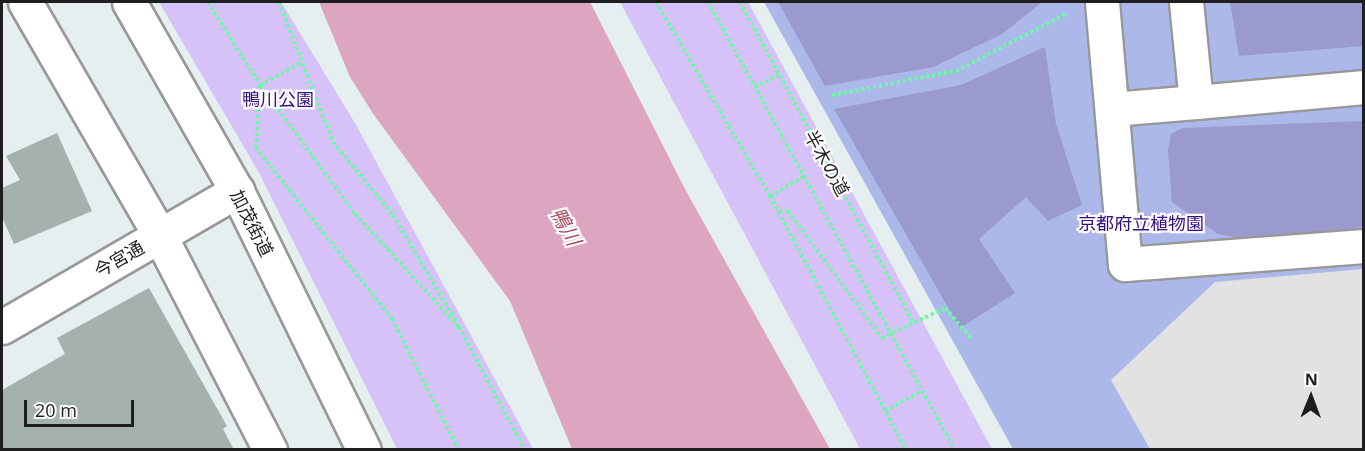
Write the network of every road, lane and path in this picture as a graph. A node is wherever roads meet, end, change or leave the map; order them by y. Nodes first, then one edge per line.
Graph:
1 (129, 2) edge
2 (208, 2) edge
3 (279, 2) edge
4 (656, 2) edge
5 (708, 2) edge
6 (740, 2) edge
7 (1186, 2) edge
8 (18, 4) edge
9 (1089, 5) edge
10 (302, 62) junction
11 (779, 74) junction
12 (260, 85) junction
13 (755, 87) junction
14 (1364, 87) edge
15 (832, 95) dead end
16 (1196, 102) junction
17 (1112, 109) junction
18 (804, 176) junction
19 (237, 191) junction
20 (770, 196) junction
21 (778, 211) junction
22 (160, 236) junction
23 (1364, 246) edge
24 (914, 324) junction
25 (2, 327) edge
26 (459, 327) junction
27 (893, 334) junction
28 (971, 338) dead end
29 (922, 391) junction
30 (885, 411) junction
31 (270, 450) edge
32 (364, 450) edge
33 (459, 450) edge
34 (525, 450) edge
35 (906, 450) edge
36 (955, 450) edge

1 - 19 street, 加茂街道
2 - 12 path
3 - 10 path
4 - 20 path
5 - 13 path
6 - 11 path, 半木の道
7 - 16 street
8 - 22 street
9 - 15 path
9 - 17 street
10 - 12 path
10 - 26 path
11 - 13 path
11 - 24 path, 半木の道
12 - 26 path
12 - 33 path
13 - 18 path
14 - 16 street
16 - 17 street
17 - 23 street
18 - 20 path
18 - 27 path
19 - 22 street, 今宮通
19 - 32 street, 加茂街道
20 - 21 path
21 - 27 path
21 - 30 path
22 - 25 street, 今宮通
22 - 31 street
24 - 27 path
24 - 28 path
26 - 34 path
27 - 29 path
29 - 30 path
29 - 36 path
30 - 35 path

